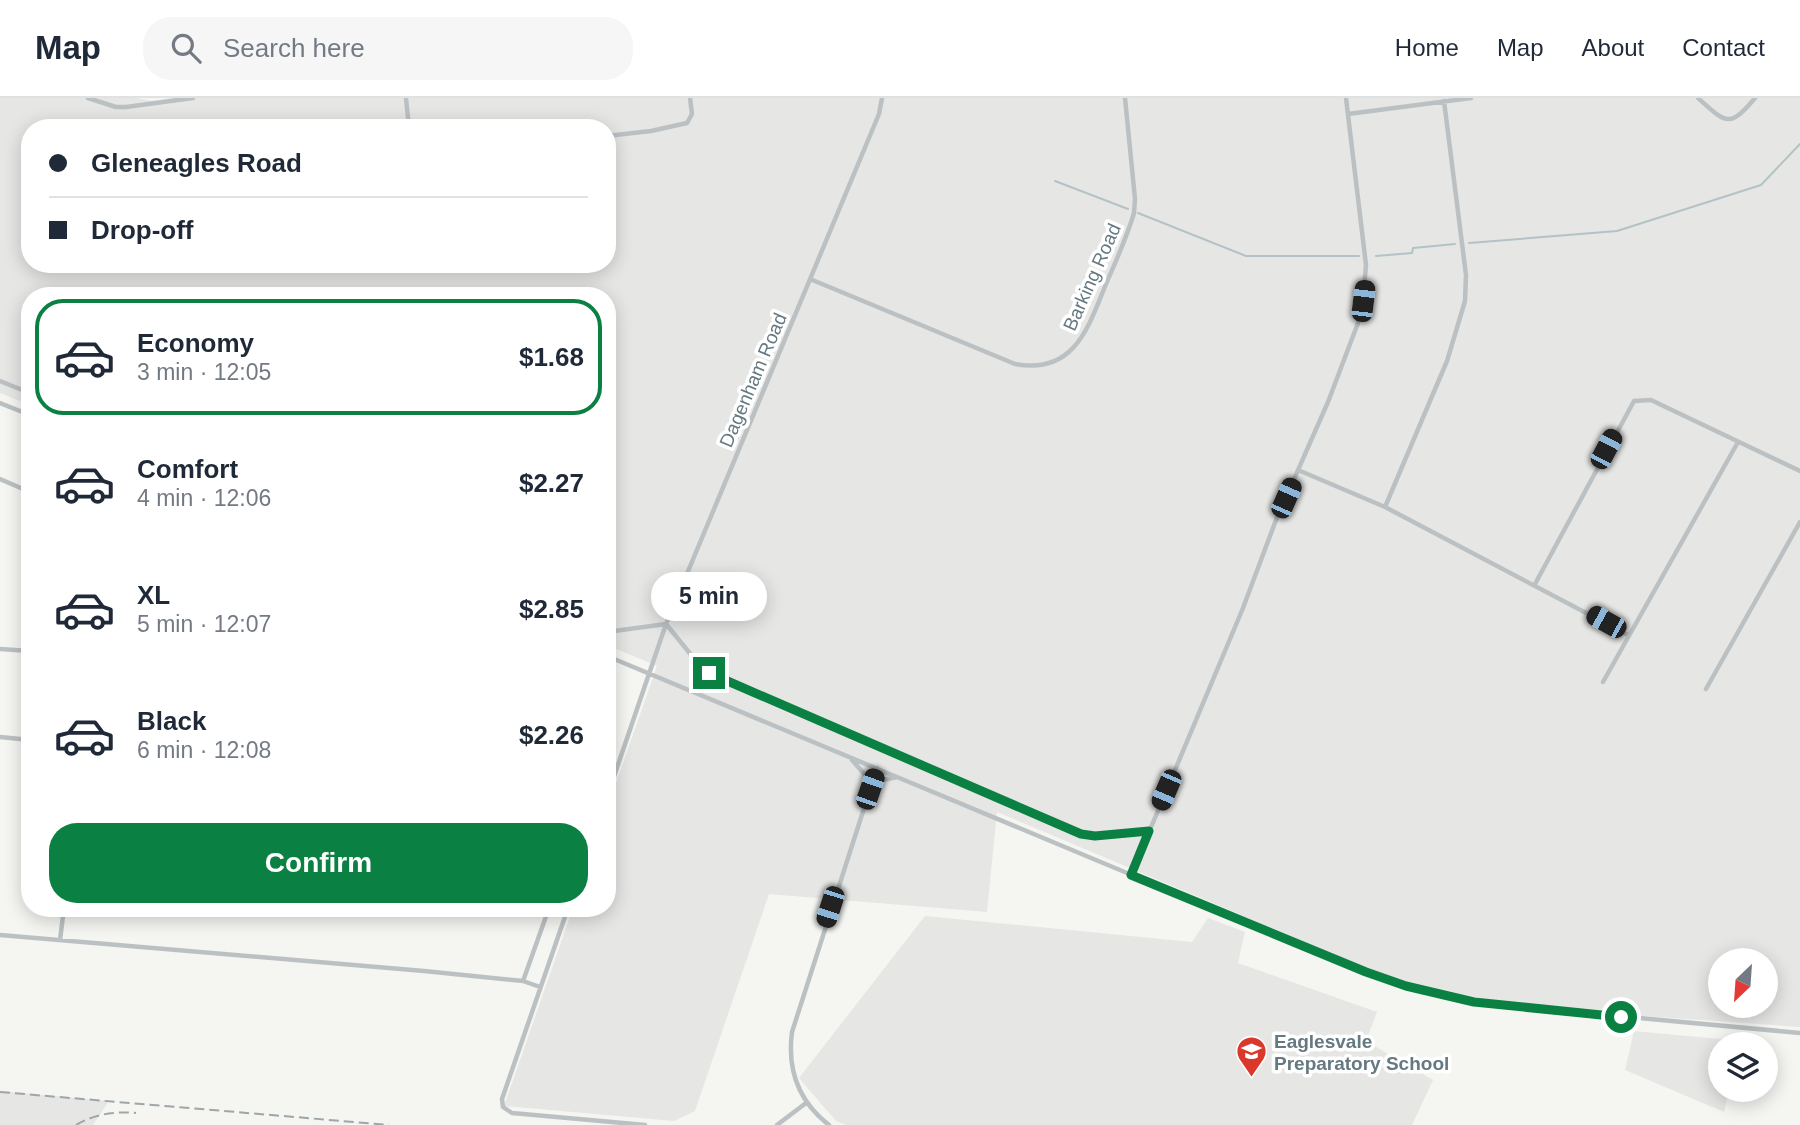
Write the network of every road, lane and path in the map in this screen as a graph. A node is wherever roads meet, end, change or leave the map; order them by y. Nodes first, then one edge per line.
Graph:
1 (88, 98) edge
2 (192, 98) edge
3 (406, 98) edge
4 (690, 98) edge
5 (882, 98) edge
6 (1125, 98) edge
7 (1346, 98) edge
8 (1471, 98) edge
9 (1698, 98) edge
10 (1755, 98) edge
11 (1444, 102) junction
12 (1348, 114) junction
13 (408, 119) edge
14 (616, 135) edge
15 (810, 279) junction
16 (0, 381) edge
17 (21, 389) edge
18 (0, 403) edge
19 (21, 411) edge
20 (1738, 442) junction
21 (1298, 470) junction
22 (1800, 471) edge
23 (0, 479) edge
24 (21, 488) edge
25 (1385, 507) junction
26 (1800, 522) edge
27 (1535, 584) junction
28 (666, 624) junction
29 (616, 631) edge
30 (1628, 635) junction
31 (0, 649) edge
32 (21, 650) edge
33 (616, 660) edge
34 (648, 674) junction
35 (1603, 682) dead end
36 (1706, 689) dead end
37 (0, 737) edge
38 (21, 739) edge
39 (850, 757) junction
40 (877, 768) junction
41 (616, 770) edge
42 (901, 778) junction
43 (870, 789) junction
44 (1149, 831) junction
45 (1131, 875) junction
46 (63, 917) edge
47 (545, 917) edge
48 (565, 917) edge
49 (0, 935) edge
50 (60, 940) junction
51 (523, 981) junction
52 (540, 986) junction
53 (1800, 1033) edge
54 (806, 1103) junction
55 (646, 1125) edge
56 (777, 1125) edge
57 (829, 1125) edge

1 - 2 street
3 - 13 street
4 - 14 street
5 - 15 street, Dagenham Road
6 - 15 street, Barking Road
7 - 12 street
8 - 11 street
9 - 10 street
11 - 12 street
11 - 25 street
12 - 21 street
15 - 28 street, Dagenham Road
16 - 17 street
18 - 19 street
20 - 22 street
20 - 27 street
20 - 30 street
21 - 25 street
21 - 44 street
23 - 24 street
25 - 27 street
26 - 36 street
27 - 30 street
28 - 29 street
28 - 34 street, Dagenham Road
28 - 44 street
30 - 35 street
31 - 32 street
33 - 34 street
34 - 39 street
34 - 41 street, Dagenham Road
37 - 38 street
39 - 40 street
39 - 43 street
40 - 42 street
40 - 43 street
42 - 43 street
42 - 45 street
43 - 54 street
44 - 45 street
45 - 53 street
46 - 50 street
47 - 51 street
48 - 52 street
49 - 50 street
50 - 51 street
51 - 52 street
52 - 55 street
54 - 56 street
54 - 57 street

